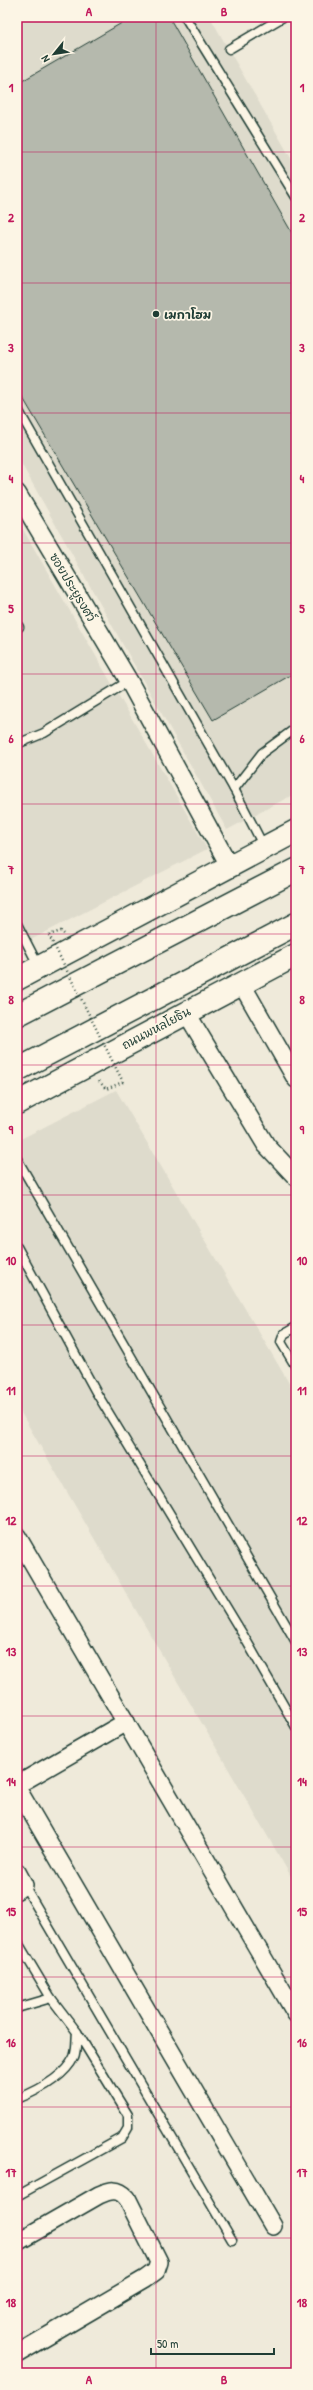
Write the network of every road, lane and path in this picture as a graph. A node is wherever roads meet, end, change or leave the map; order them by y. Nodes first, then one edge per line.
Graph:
1 (186, 17) edge
2 (283, 17) edge
3 (229, 49) dead end
4 (296, 197) edge
5 (17, 408) edge
6 (17, 493) edge
7 (129, 681) junction
8 (296, 728) edge
9 (17, 744) edge
10 (234, 789) junction
11 (296, 831) edge
12 (264, 848) junction
13 (230, 867) junction
14 (296, 870) edge
15 (17, 924) edge
16 (296, 924) edge
17 (49, 935) dead end
18 (296, 955) edge
19 (39, 967) junction
20 (17, 979) edge
21 (241, 983) junction
22 (186, 1012) junction
23 (17, 1015) edge
24 (17, 1070) edge
25 (296, 1079) edge
26 (123, 1082) dead end
27 (17, 1103) edge
28 (17, 1159) edge
29 (296, 1177) edge
30 (17, 1247) edge
31 (296, 1327) edge
32 (296, 1367) edge
33 (18, 1539) edge
34 (296, 1642) edge
35 (126, 1722) junction
36 (296, 1727) edge
37 (17, 1787) edge
38 (19, 1882) edge
39 (17, 1941) edge
40 (50, 1998) junction
41 (17, 2008) edge
42 (296, 2014) edge
43 (77, 2032) junction
44 (17, 2099) edge
45 (17, 2196) edge
46 (273, 2226) dead end
47 (232, 2240) dead end
48 (17, 2242) edge
49 (17, 2354) edge

1 - 4 lane
2 - 3 lane
5 - 10 lane
6 - 7 street, ซอยประยูรงศว์
7 - 9 lane
7 - 13 street, ซอยประยูรงศว์
8 - 10 lane
10 - 12 lane
11 - 12 main road
12 - 13 main road
13 - 19 main road
14 - 23 main road
15 - 19 lane
16 - 24 main road
17 - 26 path, bridge
18 - 21 main road, ถนนพหลโยธิน
19 - 20 main road
21 - 22 main road, ถนนพหลโยธิน
21 - 25 street
22 - 27 main road, ถนนพหลโยธิน
22 - 29 street
28 - 34 lane
30 - 36 lane
31 - 32 lane
33 - 35 street
35 - 37 street
35 - 42 street
37 - 46 street
38 - 47 lane
39 - 40 lane
40 - 41 lane
40 - 43 lane
43 - 44 lane
43 - 45 lane
48 - 49 street

